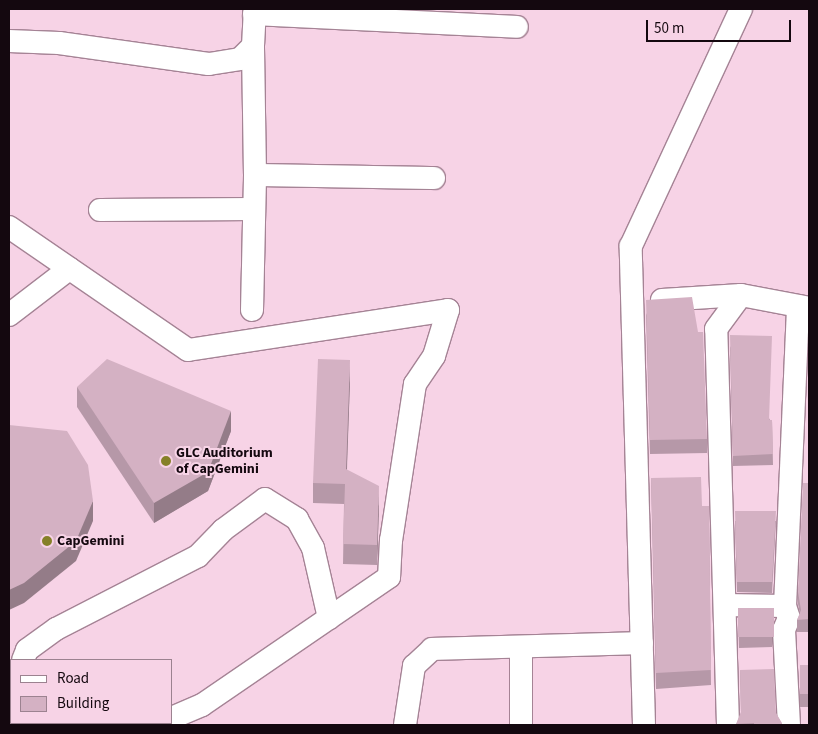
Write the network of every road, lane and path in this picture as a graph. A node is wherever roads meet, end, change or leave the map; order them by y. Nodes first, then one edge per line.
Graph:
1 (741, 9) edge
2 (255, 11) edge
3 (517, 27) dead end
4 (9, 41) edge
5 (253, 46) junction
6 (255, 176) junction
7 (434, 178) dead end
8 (254, 209) junction
9 (100, 210) dead end
10 (9, 227) edge
11 (69, 269) junction
12 (741, 294) junction
13 (634, 301) junction
14 (804, 307) edge
15 (252, 310) dead end
16 (9, 315) edge
17 (724, 605) junction
18 (785, 606) junction
19 (329, 618) junction
20 (642, 643) junction
21 (522, 648) junction
22 (23, 659) edge
23 (172, 718) edge
24 (405, 725) edge
25 (521, 725) edge
26 (644, 725) edge
27 (728, 725) edge
28 (789, 725) edge

1 - 13 street
2 - 3 street
2 - 5 street
4 - 5 street
5 - 6 street
6 - 7 street
6 - 8 street
8 - 9 street
8 - 15 street
10 - 11 street
11 - 16 street
11 - 19 street
12 - 13 street
12 - 14 street
12 - 17 street
13 - 20 street
14 - 18 street
17 - 18 street
17 - 27 street
18 - 28 street
19 - 22 street
19 - 23 street
20 - 21 street
20 - 26 street
21 - 24 street
21 - 25 street

